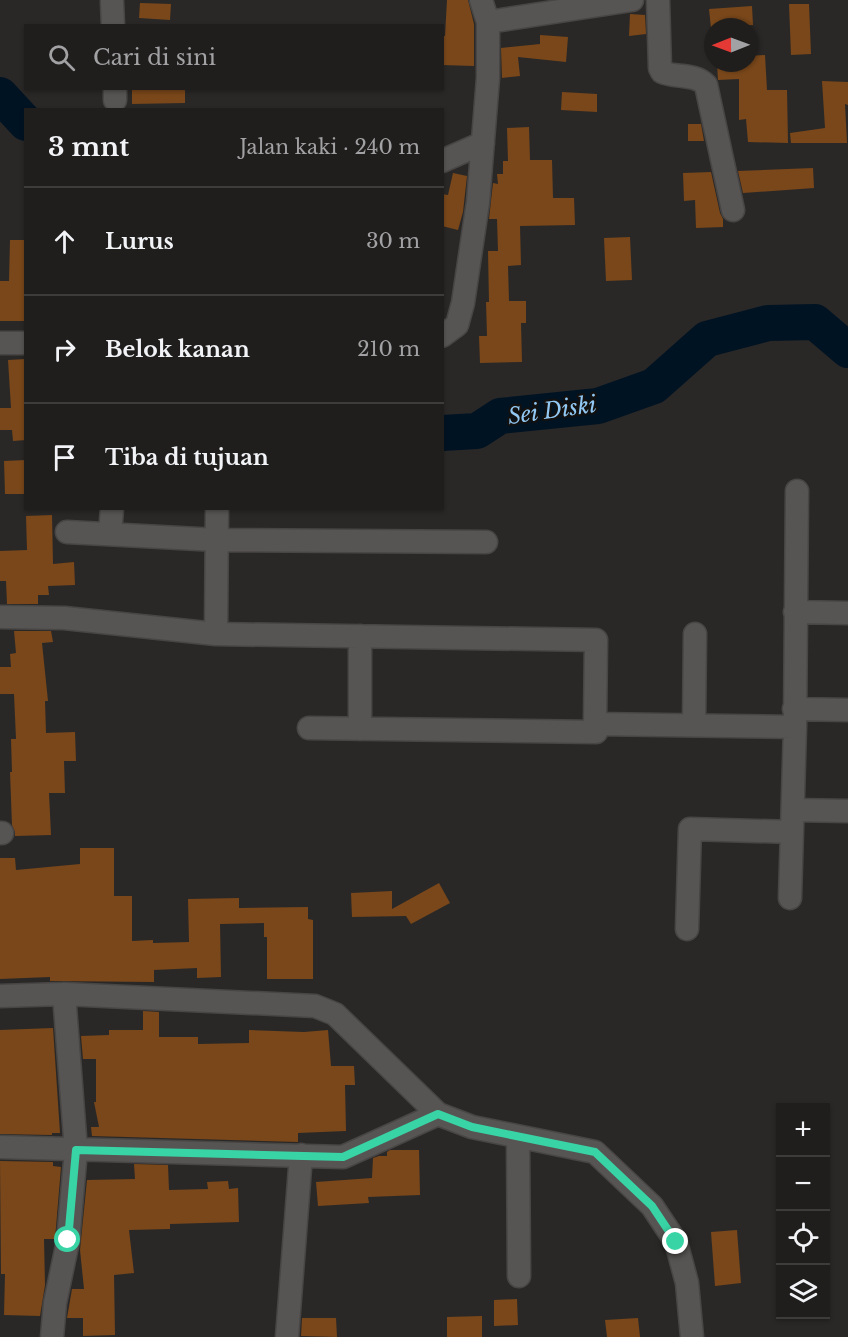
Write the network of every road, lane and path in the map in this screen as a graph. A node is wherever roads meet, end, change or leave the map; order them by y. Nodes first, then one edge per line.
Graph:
1 (481, 0) edge
2 (632, 0) edge
3 (658, 0) edge
4 (112, 2) edge
5 (488, 22) junction
6 (113, 24) edge
7 (483, 143) junction
8 (444, 160) edge
9 (733, 210) dead end
10 (444, 335) edge
11 (0, 343) edge
12 (24, 343) edge
13 (797, 491) dead end
14 (112, 510) edge
15 (217, 510) edge
16 (67, 532) dead end
17 (110, 534) junction
18 (216, 540) junction
19 (486, 542) dead end
20 (795, 612) junction
21 (848, 613) edge
22 (0, 617) edge
23 (216, 634) junction
24 (695, 634) dead end
25 (360, 636) junction
26 (848, 710) edge
27 (794, 718) junction
28 (595, 724) junction
29 (694, 725) junction
30 (309, 728) dead end
31 (360, 729) junction
32 (848, 811) edge
33 (792, 821) junction
34 (790, 898) dead end
35 (687, 928) dead end
36 (64, 994) junction
37 (0, 996) edge
38 (438, 1114) junction
39 (518, 1138) junction
40 (0, 1147) edge
41 (76, 1150) junction
42 (300, 1155) junction
43 (519, 1276) dead end
44 (51, 1337) edge
45 (287, 1337) edge
46 (692, 1337) edge

1 - 5 street
2 - 5 street
3 - 9 street
4 - 6 street
5 - 7 street
7 - 8 street
7 - 10 street
11 - 12 street
13 - 20 street
14 - 17 street
15 - 18 street
16 - 17 street
17 - 18 street
18 - 19 street
18 - 23 street
20 - 21 street
20 - 27 street
22 - 23 street
23 - 25 street
24 - 29 street
25 - 28 street
25 - 31 street
26 - 27 street
27 - 29 street
27 - 33 street
28 - 29 street
28 - 31 street
30 - 31 street
32 - 33 street
33 - 34 street
33 - 35 street
36 - 37 street
36 - 38 street
36 - 41 street
38 - 39 street
38 - 42 street
39 - 43 street
39 - 46 street
40 - 41 street
41 - 42 street
41 - 44 street
42 - 45 street

